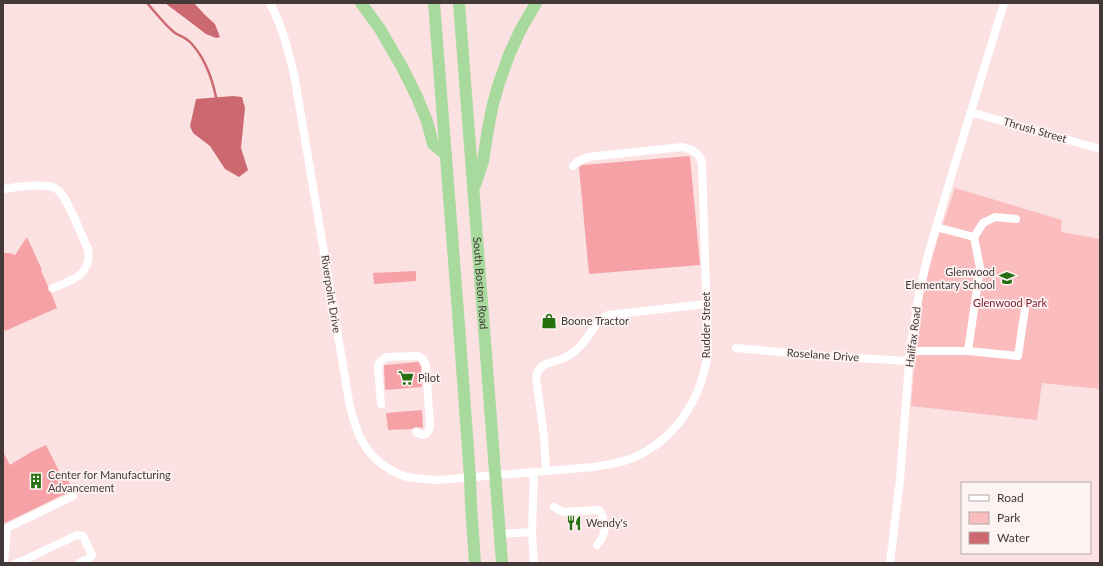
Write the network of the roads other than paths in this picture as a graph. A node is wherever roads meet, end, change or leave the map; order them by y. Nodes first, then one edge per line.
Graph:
1 (270, 3) edge
2 (361, 3) edge
3 (434, 3) edge
4 (459, 3) edge
5 (536, 3) edge
6 (1004, 3) edge
7 (970, 112) junction
8 (1100, 149) edge
9 (446, 155) junction
10 (573, 166) dead end
11 (3, 189) edge
12 (473, 190) junction
13 (1016, 219) dead end
14 (936, 227) junction
15 (974, 237) junction
16 (53, 288) dead end
17 (706, 304) junction
18 (1025, 309) dead end
19 (736, 348) dead end
20 (910, 351) junction
21 (968, 351) junction
22 (909, 362) junction
23 (381, 404) dead end
24 (416, 432) dead end
25 (546, 471) junction
26 (534, 472) junction
27 (495, 475) junction
28 (470, 477) junction
29 (73, 496) dead end
30 (554, 507) dead end
31 (532, 532) junction
32 (499, 534) junction
33 (597, 545) dead end
34 (4, 563) edge
35 (16, 563) edge
36 (79, 563) edge
37 (475, 563) edge
38 (502, 563) edge
39 (534, 563) edge
40 (890, 563) edge

1 - 28 street, Riverpoint Drive
2 - 9 highway
3 - 9 highway
4 - 12 highway, South Boston Road
5 - 12 highway
6 - 7 street, Halifax Road
7 - 8 street, Thrush Street
7 - 14 street, Halifax Road
9 - 28 highway
10 - 17 street, Rudder Street
11 - 16 street
12 - 27 highway, South Boston Road
13 - 15 street
14 - 15 street
14 - 20 street, Halifax Road
15 - 21 street
17 - 25 street, Rudder Street
17 - 25 street
18 - 21 street
19 - 22 street, Roselane Drive
20 - 21 street
20 - 22 street, Halifax Road
22 - 40 street, Halifax Road
23 - 24 street
25 - 26 street, Rudder Street
26 - 27 street, Rudder Street
26 - 31 street
27 - 28 street, Riverpoint Drive
27 - 32 highway, South Boston Road
28 - 37 highway
29 - 34 street
30 - 33 street
31 - 32 street
31 - 39 street
32 - 38 highway, South Boston Road
35 - 36 street

